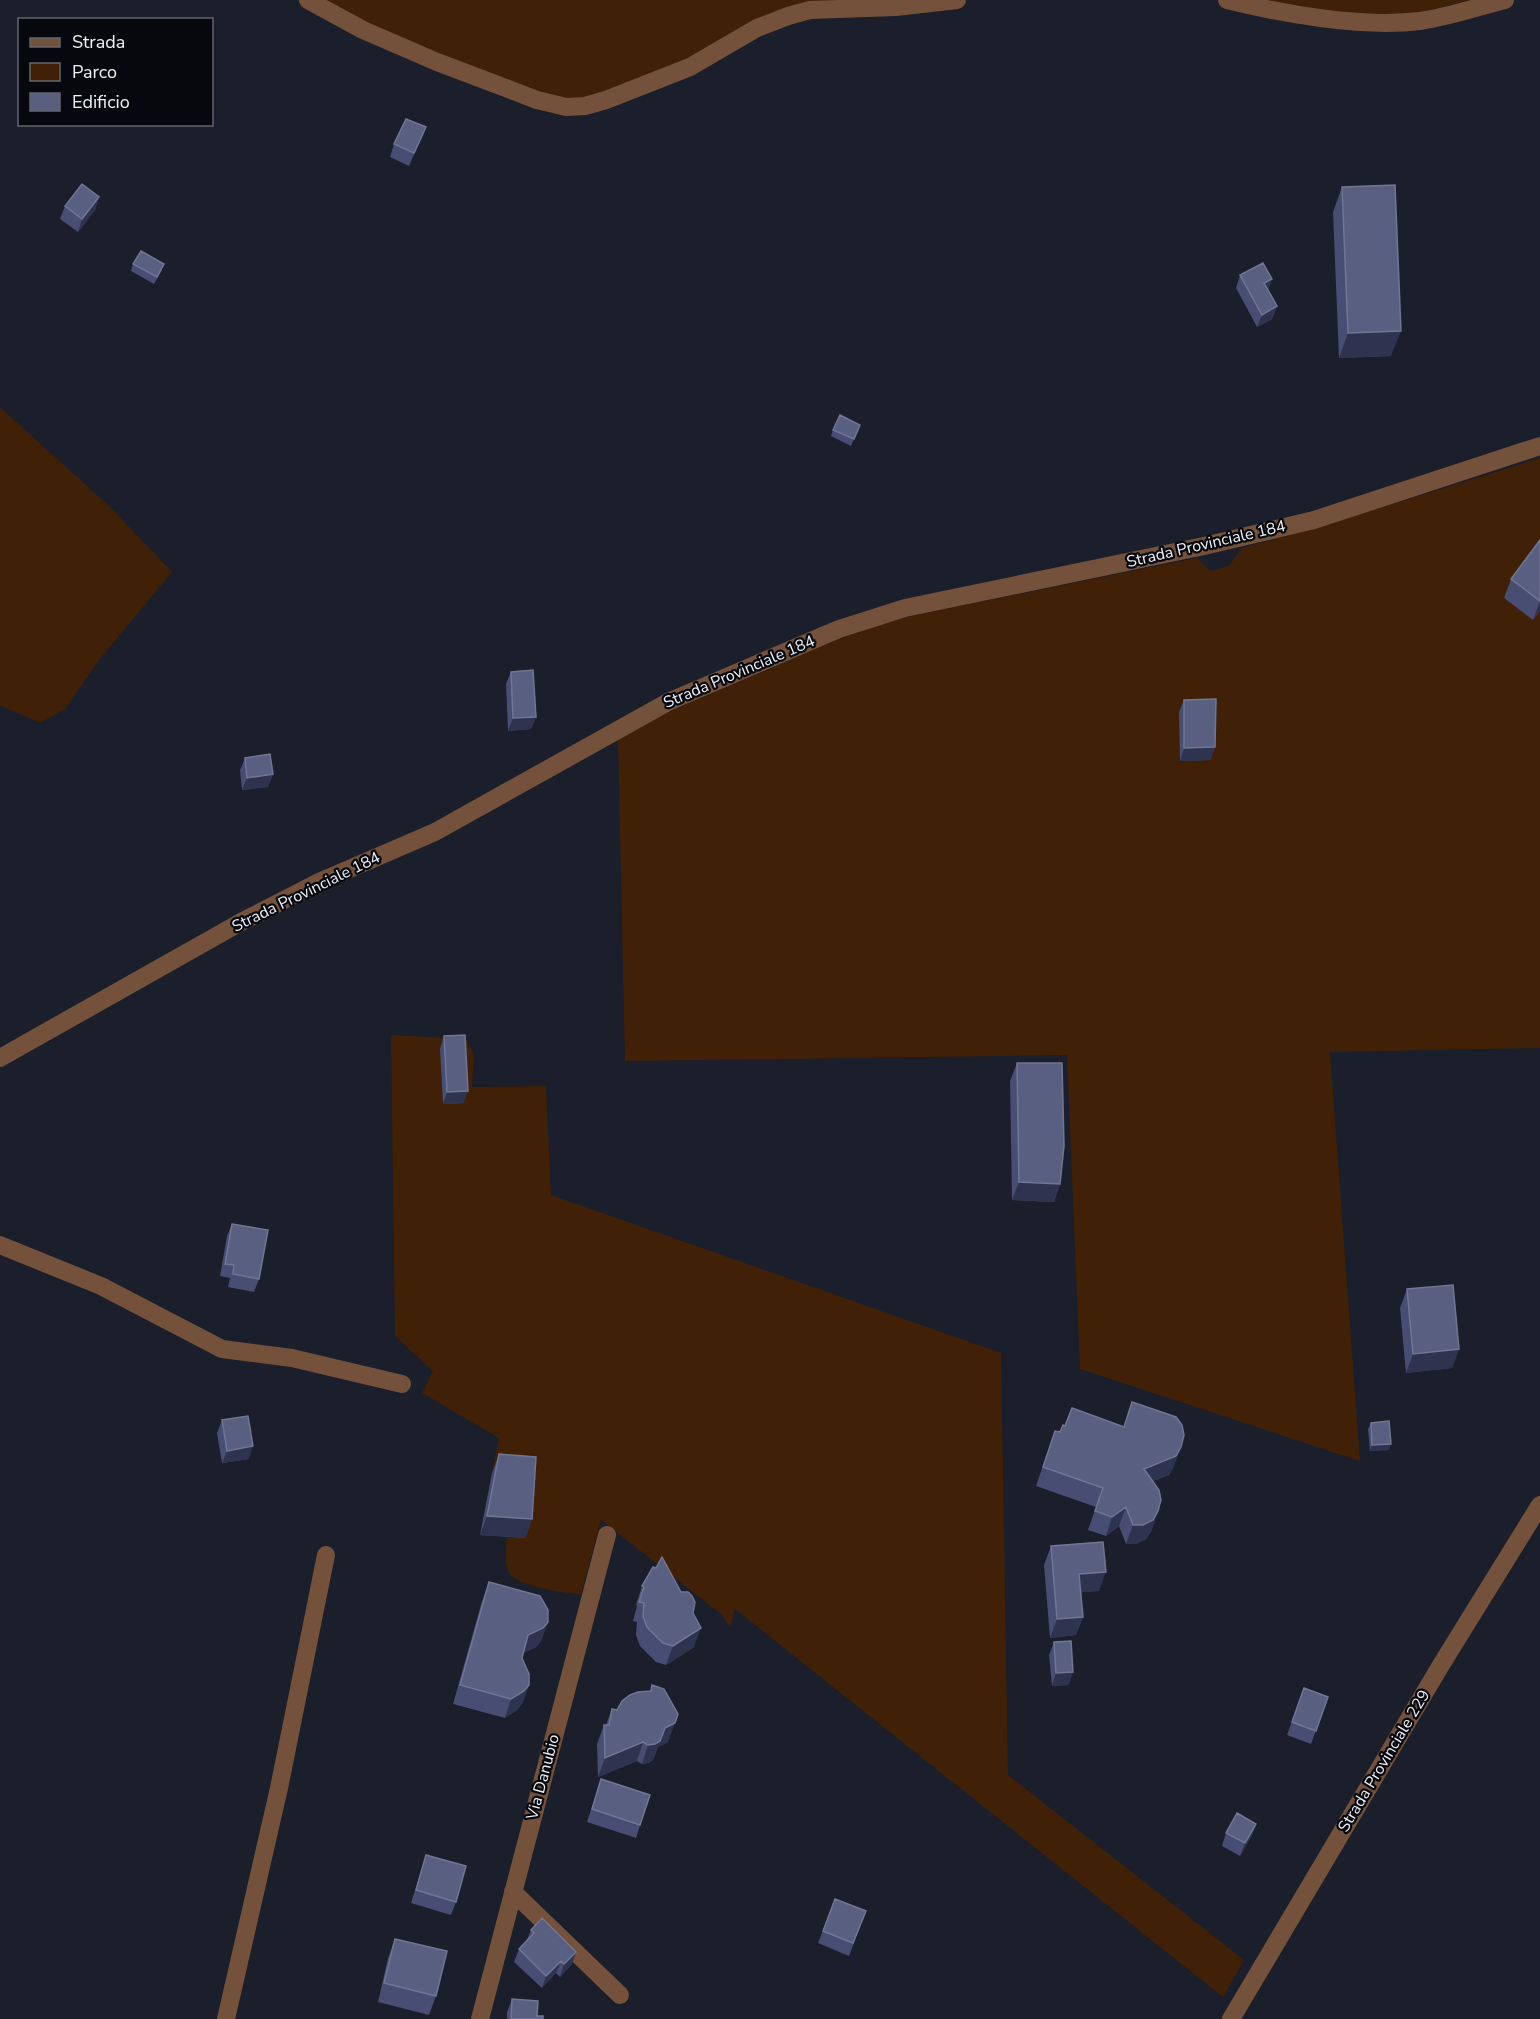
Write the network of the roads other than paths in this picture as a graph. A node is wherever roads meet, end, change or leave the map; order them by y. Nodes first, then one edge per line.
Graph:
1 (308, 0) edge
2 (957, 0) edge
3 (1227, 0) edge
4 (1505, 0) edge
5 (1540, 446) edge
6 (0, 1058) edge
7 (0, 1245) edge
8 (402, 1384) dead end
9 (1540, 1505) edge
10 (607, 1535) dead end
11 (326, 1555) dead end
12 (513, 1892) junction
13 (620, 1995) dead end
14 (226, 2019) edge
15 (480, 2019) edge
16 (1231, 2019) edge

1 - 2 street
3 - 4 street
5 - 6 street, Strada Provinciale 184
7 - 8 street
9 - 16 street, Strada Provinciale 229
10 - 12 street, Via Danubio
11 - 14 street
12 - 13 street
12 - 15 street, Via Danubio

